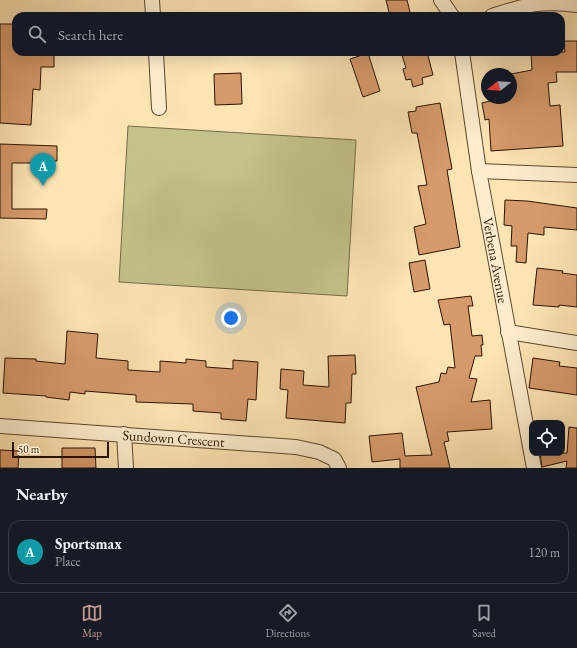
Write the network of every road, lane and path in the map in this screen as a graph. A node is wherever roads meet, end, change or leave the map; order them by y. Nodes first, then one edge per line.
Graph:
1 (152, 0) edge
2 (442, 0) edge
3 (577, 5) edge
4 (153, 12) edge
5 (450, 12) edge
6 (505, 12) edge
7 (156, 56) edge
8 (463, 56) edge
9 (159, 108) dead end
10 (479, 171) junction
11 (577, 175) edge
12 (508, 332) junction
13 (577, 343) edge
14 (0, 426) edge
15 (124, 434) junction
16 (126, 468) edge
17 (339, 468) edge
18 (534, 468) edge

1 - 4 street
2 - 5 street
3 - 6 street
7 - 9 street
8 - 10 street, Verbena Avenue
10 - 11 street
10 - 12 street, Verbena Avenue
12 - 13 street
12 - 18 street, Verbena Avenue
14 - 15 street, Sundown Crescent
15 - 16 street
15 - 17 street, Sundown Crescent

